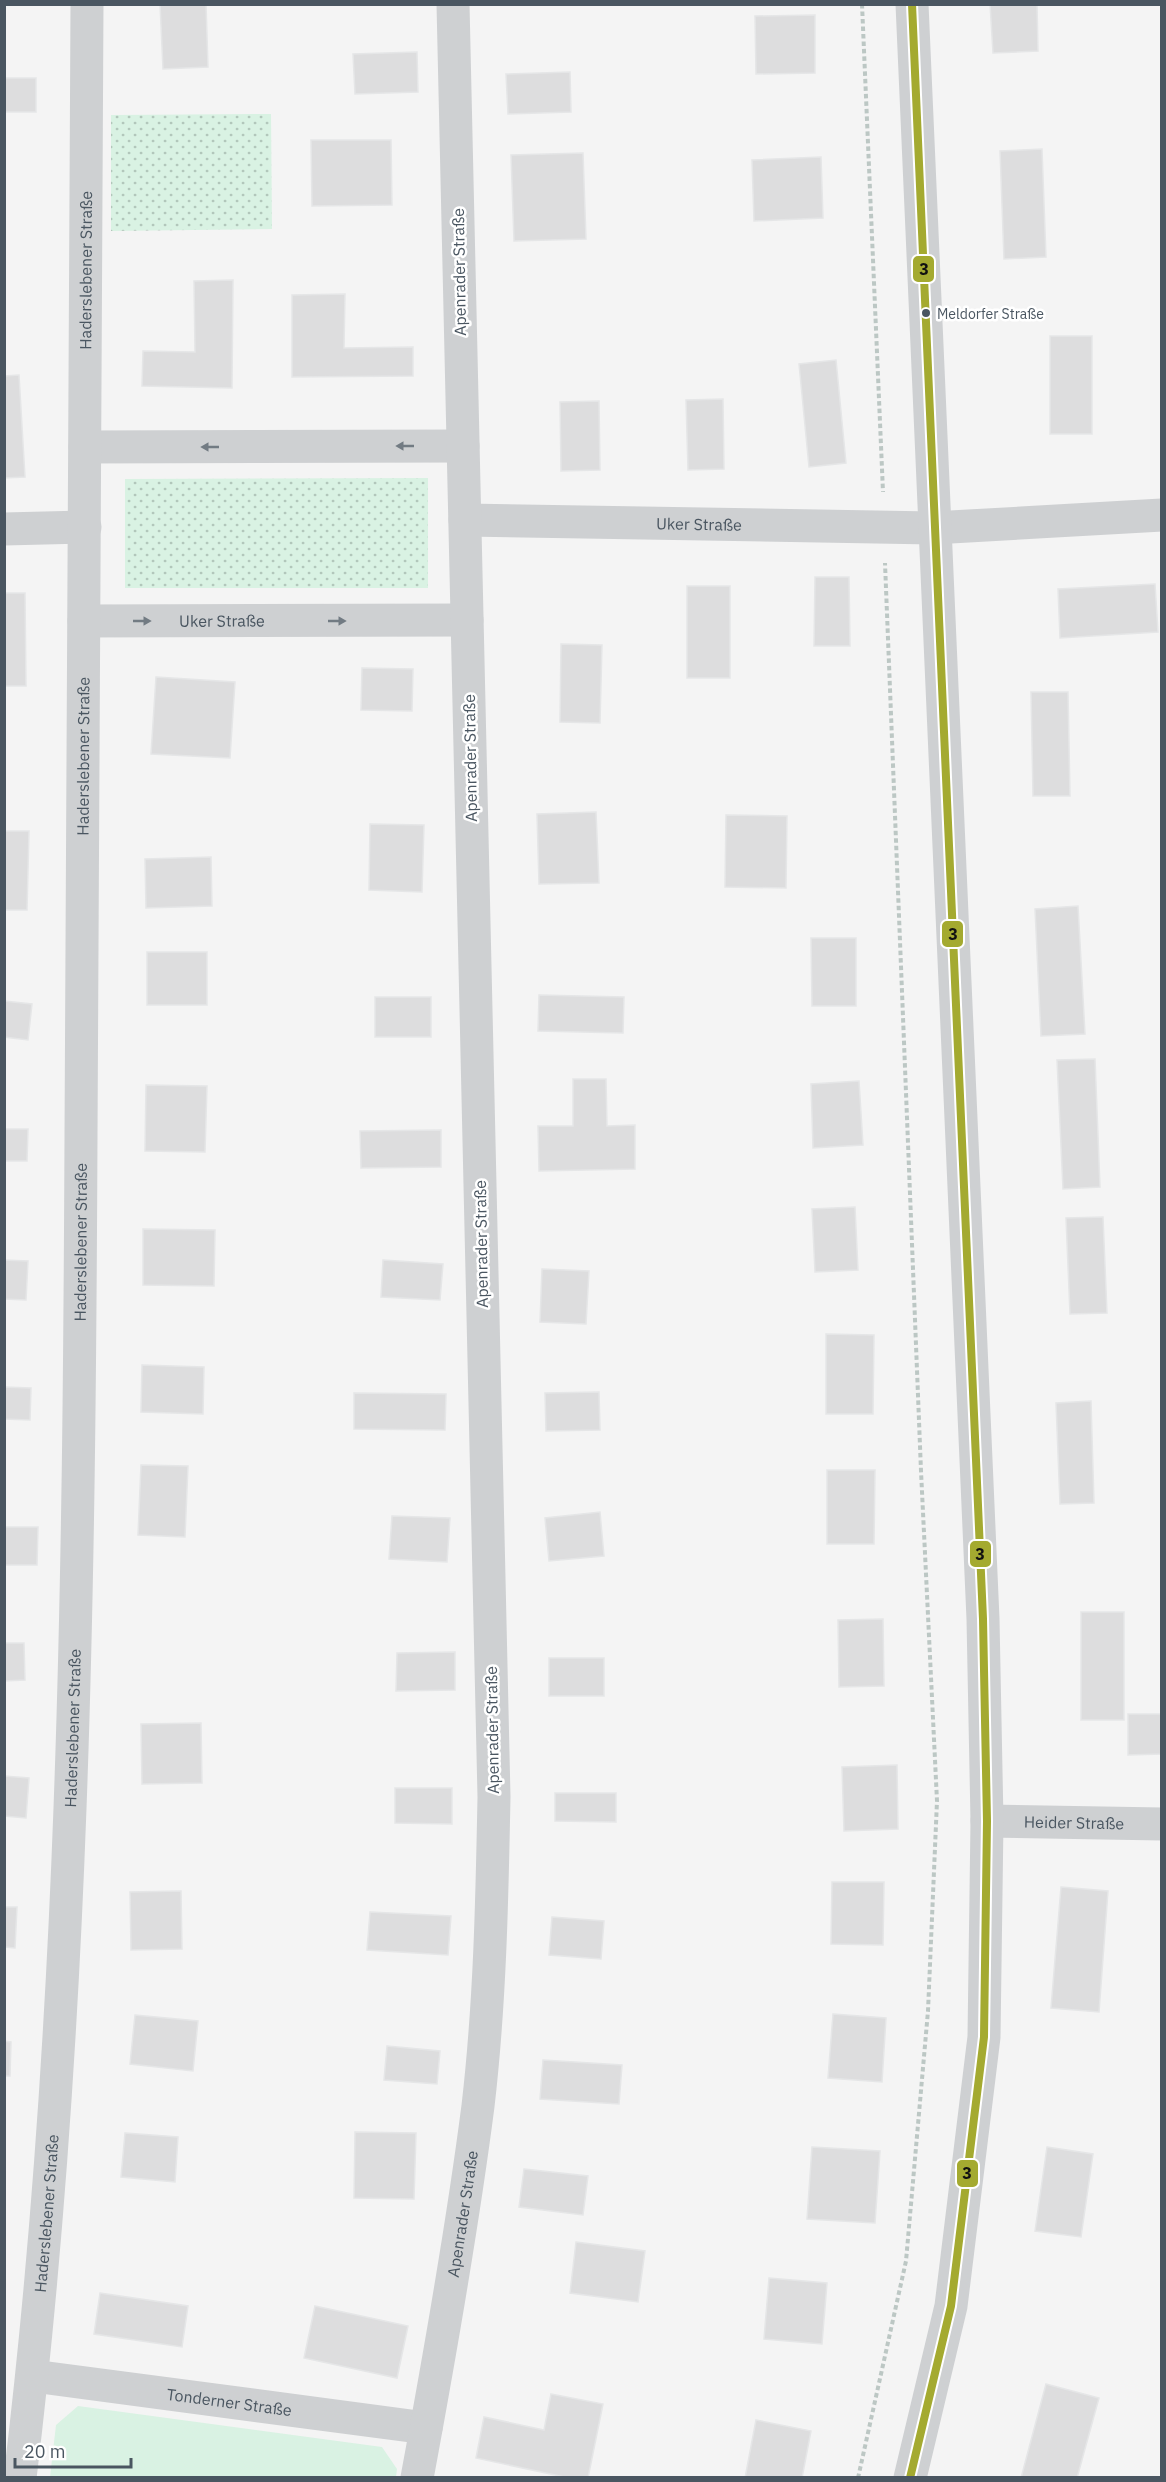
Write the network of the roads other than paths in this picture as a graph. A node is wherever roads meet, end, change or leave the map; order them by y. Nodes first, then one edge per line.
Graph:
1 (87, 4) edge
2 (453, 4) edge
3 (912, 4) edge
4 (463, 446) junction
5 (85, 447) junction
6 (1161, 515) edge
7 (465, 520) junction
8 (85, 527) junction
9 (933, 528) junction
10 (4, 529) edge
11 (84, 621) junction
12 (467, 621) junction
13 (987, 1821) junction
14 (1161, 1824) edge
15 (33, 2376) junction
16 (426, 2427) junction
17 (20, 2478) edge
18 (417, 2478) edge
19 (910, 2478) edge

1 - 5 street, Haderslebener Straße
2 - 4 street, Apenrader Straße
3 - 9 street
4 -> 5 street
4 - 7 street, Apenrader Straße
5 - 8 street, Haderslebener Straße
6 - 9 street
7 - 9 street, Uker Straße
7 - 12 street, Apenrader Straße
8 - 10 street
8 - 11 street, Haderslebener Straße
9 - 13 street
11 -> 12 street, Uker Straße
11 - 15 street, Haderslebener Straße
12 - 16 street, Apenrader Straße
13 - 14 street, Heider Straße
13 - 19 street
15 - 16 street, Tonderner Straße
15 - 17 street, Haderslebener Straße
16 - 18 street, Apenrader Straße

